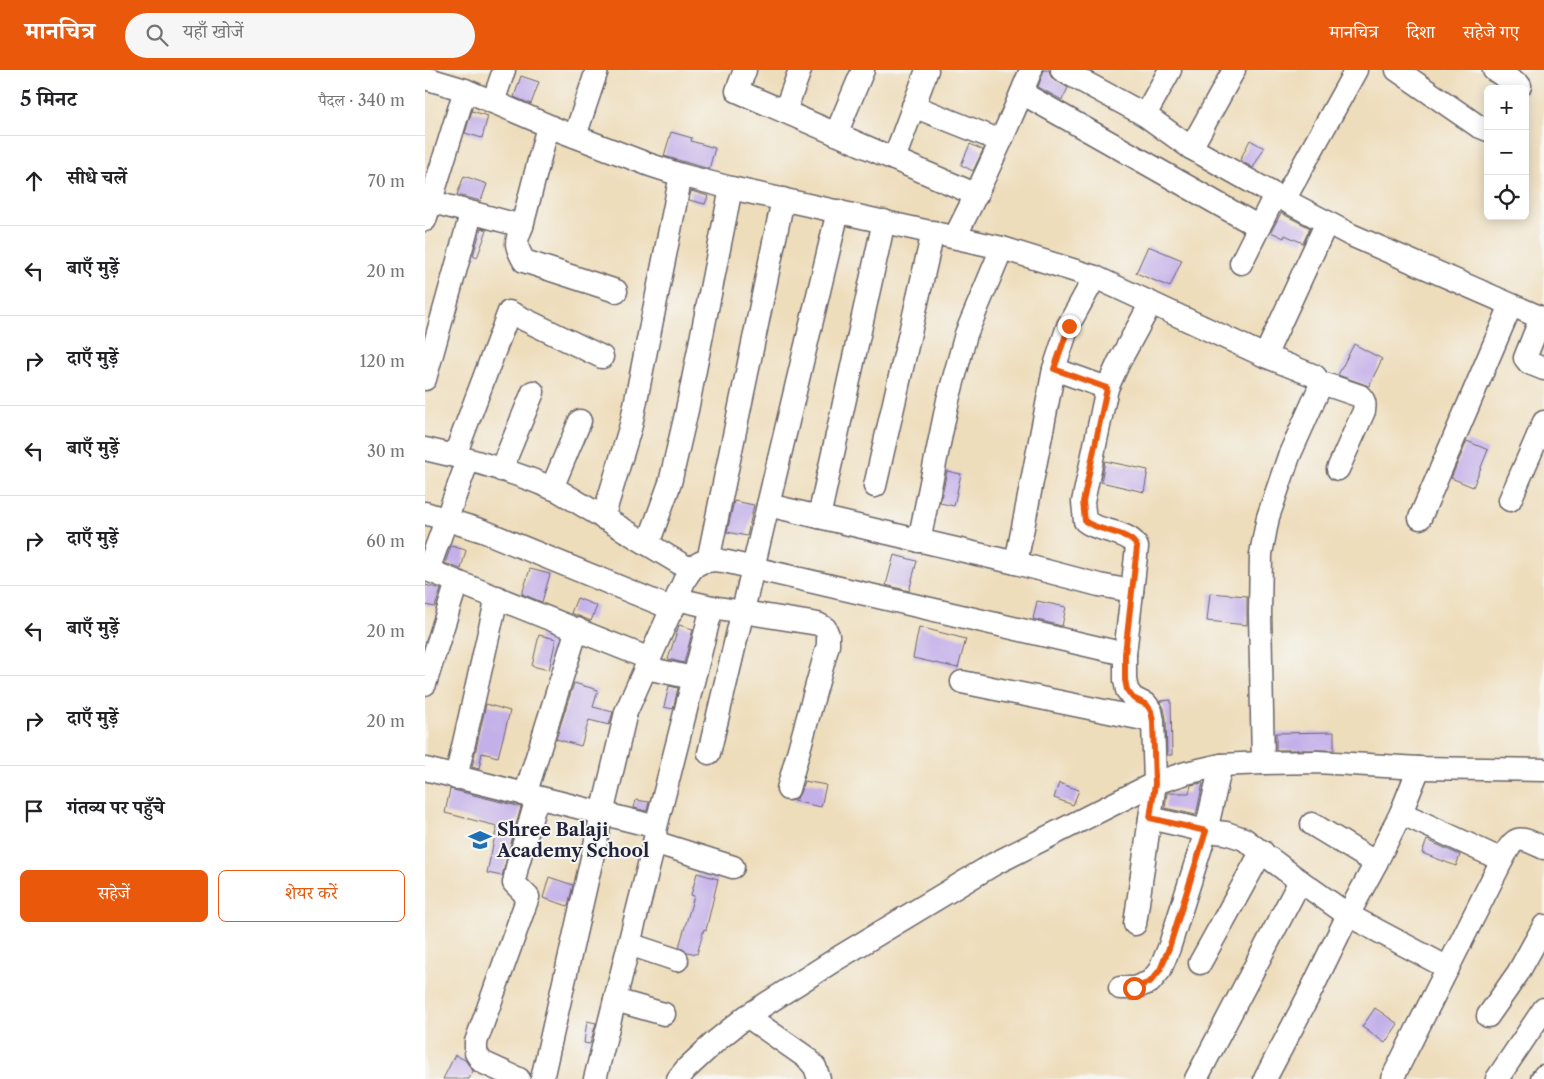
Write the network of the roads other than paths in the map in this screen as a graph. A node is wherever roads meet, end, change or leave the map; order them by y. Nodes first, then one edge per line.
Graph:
1 (504, 70) edge
2 (597, 70) edge
3 (745, 70) edge
4 (800, 70) edge
5 (863, 70) edge
6 (927, 70) edge
7 (1031, 70) edge
8 (1062, 70) edge
9 (1170, 70) edge
10 (1234, 70) edge
11 (1356, 70) edge
12 (1397, 70) edge
13 (1494, 70) edge
14 (434, 76) edge
15 (1098, 78) edge
16 (1523, 82) edge
17 (465, 90) junction
18 (1022, 93) junction
19 (493, 102) junction
20 (913, 106) junction
21 (785, 112) junction
22 (1145, 115) junction
23 (548, 126) junction
24 (1484, 128) edge
25 (836, 134) junction
26 (575, 136) junction
27 (1001, 141) junction
28 (1191, 148) junction
29 (894, 159) junction
30 (681, 175) junction
31 (731, 188) junction
32 (977, 194) junction
33 (1279, 198) junction
34 (783, 199) junction
35 (427, 207) edge
36 (838, 211) junction
37 (471, 214) junction
38 (884, 221) junction
39 (1327, 222) junction
40 (522, 226) junction
41 (1259, 227) junction
42 (933, 232) junction
43 (955, 236) junction
44 (1002, 248) junction
45 (1241, 263) dead end
46 (1095, 277) junction
47 (616, 291) dead end
48 (1151, 303) junction
49 (1511, 305) junction
50 (1543, 319) edge
51 (1265, 356) junction
52 (602, 357) dead end
53 (1054, 369) junction
54 (1544, 369) edge
55 (425, 379) edge
56 (1319, 382) junction
57 (1107, 388) junction
58 (533, 392) dead end
59 (580, 421) dead end
60 (1544, 422) edge
61 (425, 449) edge
62 (462, 458) junction
63 (1338, 469) dead end
64 (501, 470) junction
65 (875, 486) dead end
66 (552, 488) junction
67 (1510, 500) dead end
68 (768, 505) junction
69 (425, 513) edge
70 (819, 517) junction
71 (603, 518) junction
72 (1420, 518) dead end
73 (446, 519) junction
74 (919, 540) junction
75 (648, 544) junction
76 (1017, 564) junction
77 (699, 565) junction
78 (753, 568) junction
79 (426, 570) edge
80 (457, 582) junction
81 (1132, 591) junction
82 (497, 597) junction
83 (675, 604) junction
84 (712, 607) junction
85 (743, 611) junction
86 (577, 629) junction
87 (1125, 654) junction
88 (648, 663) junction
89 (693, 678) junction
90 (962, 682) dead end
91 (425, 684) edge
92 (1153, 721) junction
93 (709, 753) dead end
94 (1263, 762) junction
95 (1221, 765) junction
96 (1419, 768) junction
97 (425, 769) edge
98 (1544, 770) edge
99 (456, 778) junction
100 (1155, 784) junction
101 (788, 789) dead end
102 (531, 796) junction
103 (1401, 813) junction
104 (601, 814) junction
105 (1150, 818) junction
106 (1312, 824) dead end
107 (1206, 831) junction
108 (654, 837) junction
109 (1544, 848) edge
110 (1262, 851) junction
111 (1502, 860) junction
112 (1377, 863) junction
113 (733, 866) dead end
114 (1300, 881) junction
115 (1347, 914) junction
116 (1135, 924) dead end
117 (1544, 926) edge
118 (629, 944) junction
119 (677, 960) dead end
120 (1200, 963) dead end
121 (1448, 968) junction
122 (1120, 988) dead end
123 (615, 1000) junction
124 (1544, 1009) edge
125 (664, 1014) dead end
126 (747, 1016) junction
127 (1488, 1016) dead end
128 (519, 1079) edge
129 (542, 1079) edge
130 (595, 1079) edge
131 (678, 1079) edge
132 (819, 1079) edge
133 (1196, 1079) edge
134 (1265, 1079) edge
135 (1392, 1079) edge
136 (1497, 1079) edge

1 - 19 street
2 - 26 street
3 - 21 street
4 - 21 street
5 - 25 street
6 - 20 street
7 - 18 street
8 - 15 street
9 - 22 street
10 - 28 street
11 - 33 street
12 - 24 street
13 - 16 street
14 - 17 street
15 - 22 street
17 - 19 street
17 - 35 street
18 - 27 street
18 - 41 street
19 - 23 street
20 - 27 street
20 - 29 street
21 - 25 street
22 - 28 street
23 - 26 street
23 - 40 street
25 - 29 street
26 - 30 street
27 - 32 street
28 - 33 street
29 - 32 street
30 - 31 street
30 - 71 street
31 - 34 street
31 - 75 street
32 - 43 street
33 - 39 street
33 - 41 street
34 - 36 street
34 - 77 street
35 - 37 street
36 - 38 street
36 - 68 street
37 - 40 street
37 - 55 street
38 - 42 street
38 - 70 street
39 - 49 street
39 - 51 street
40 - 47 street
41 - 45 street
42 - 43 street
42 - 65 street
43 - 44 street
44 - 46 street
44 - 74 street
46 - 48 street
46 - 53 street
48 - 51 street
48 - 57 street
49 - 50 street
49 - 72 street
50 - 54 street
51 - 56 street
52 - 62 street
53 - 57 street
53 - 76 street
56 - 63 street
56 - 94 street
57 - 81 street
58 - 64 street
59 - 66 street
60 - 67 street
61 - 62 street
62 - 64 street
62 - 73 street
64 - 66 street
66 - 71 street
68 - 70 street
68 - 78 street
69 - 73 street
70 - 74 street
71 - 75 street
73 - 79 street
73 - 83 street
74 - 76 street
75 - 77 street
76 - 81 street
77 - 78 street
77 - 83 street
78 - 85 street
78 - 87 street
79 - 80 street
80 - 82 street
80 - 91 street
81 - 87 street
82 - 86 street
82 - 99 street
83 - 84 street
83 - 88 street
84 - 85 street
84 - 89 street
85 - 93 street
85 - 101 street
86 - 88 street
86 - 102 street
87 - 92 street
88 - 89 street
88 - 104 street
89 - 108 street
90 - 92 street
92 - 100 street
94 - 95 street
94 - 96 street
95 - 100 street
95 - 107 street
96 - 98 street
96 - 103 street
97 - 99 street
99 - 102 street
100 - 105 street
100 - 126 street
102 - 104 street
102 - 128 street
103 - 111 street
103 - 112 street
104 - 108 street
104 - 129 street
105 - 107 street
105 - 116 street
106 - 112 street
107 - 110 street
107 - 122 street
108 - 113 street
108 - 118 street
109 - 111 street
110 - 114 street
110 - 120 street
111 - 121 street
112 - 115 street
114 - 115 street
114 - 133 street
115 - 121 street
115 - 134 street
117 - 127 street
118 - 119 street
118 - 123 street
121 - 135 street
123 - 125 street
123 - 130 street
124 - 136 street
126 - 131 street
126 - 132 street

